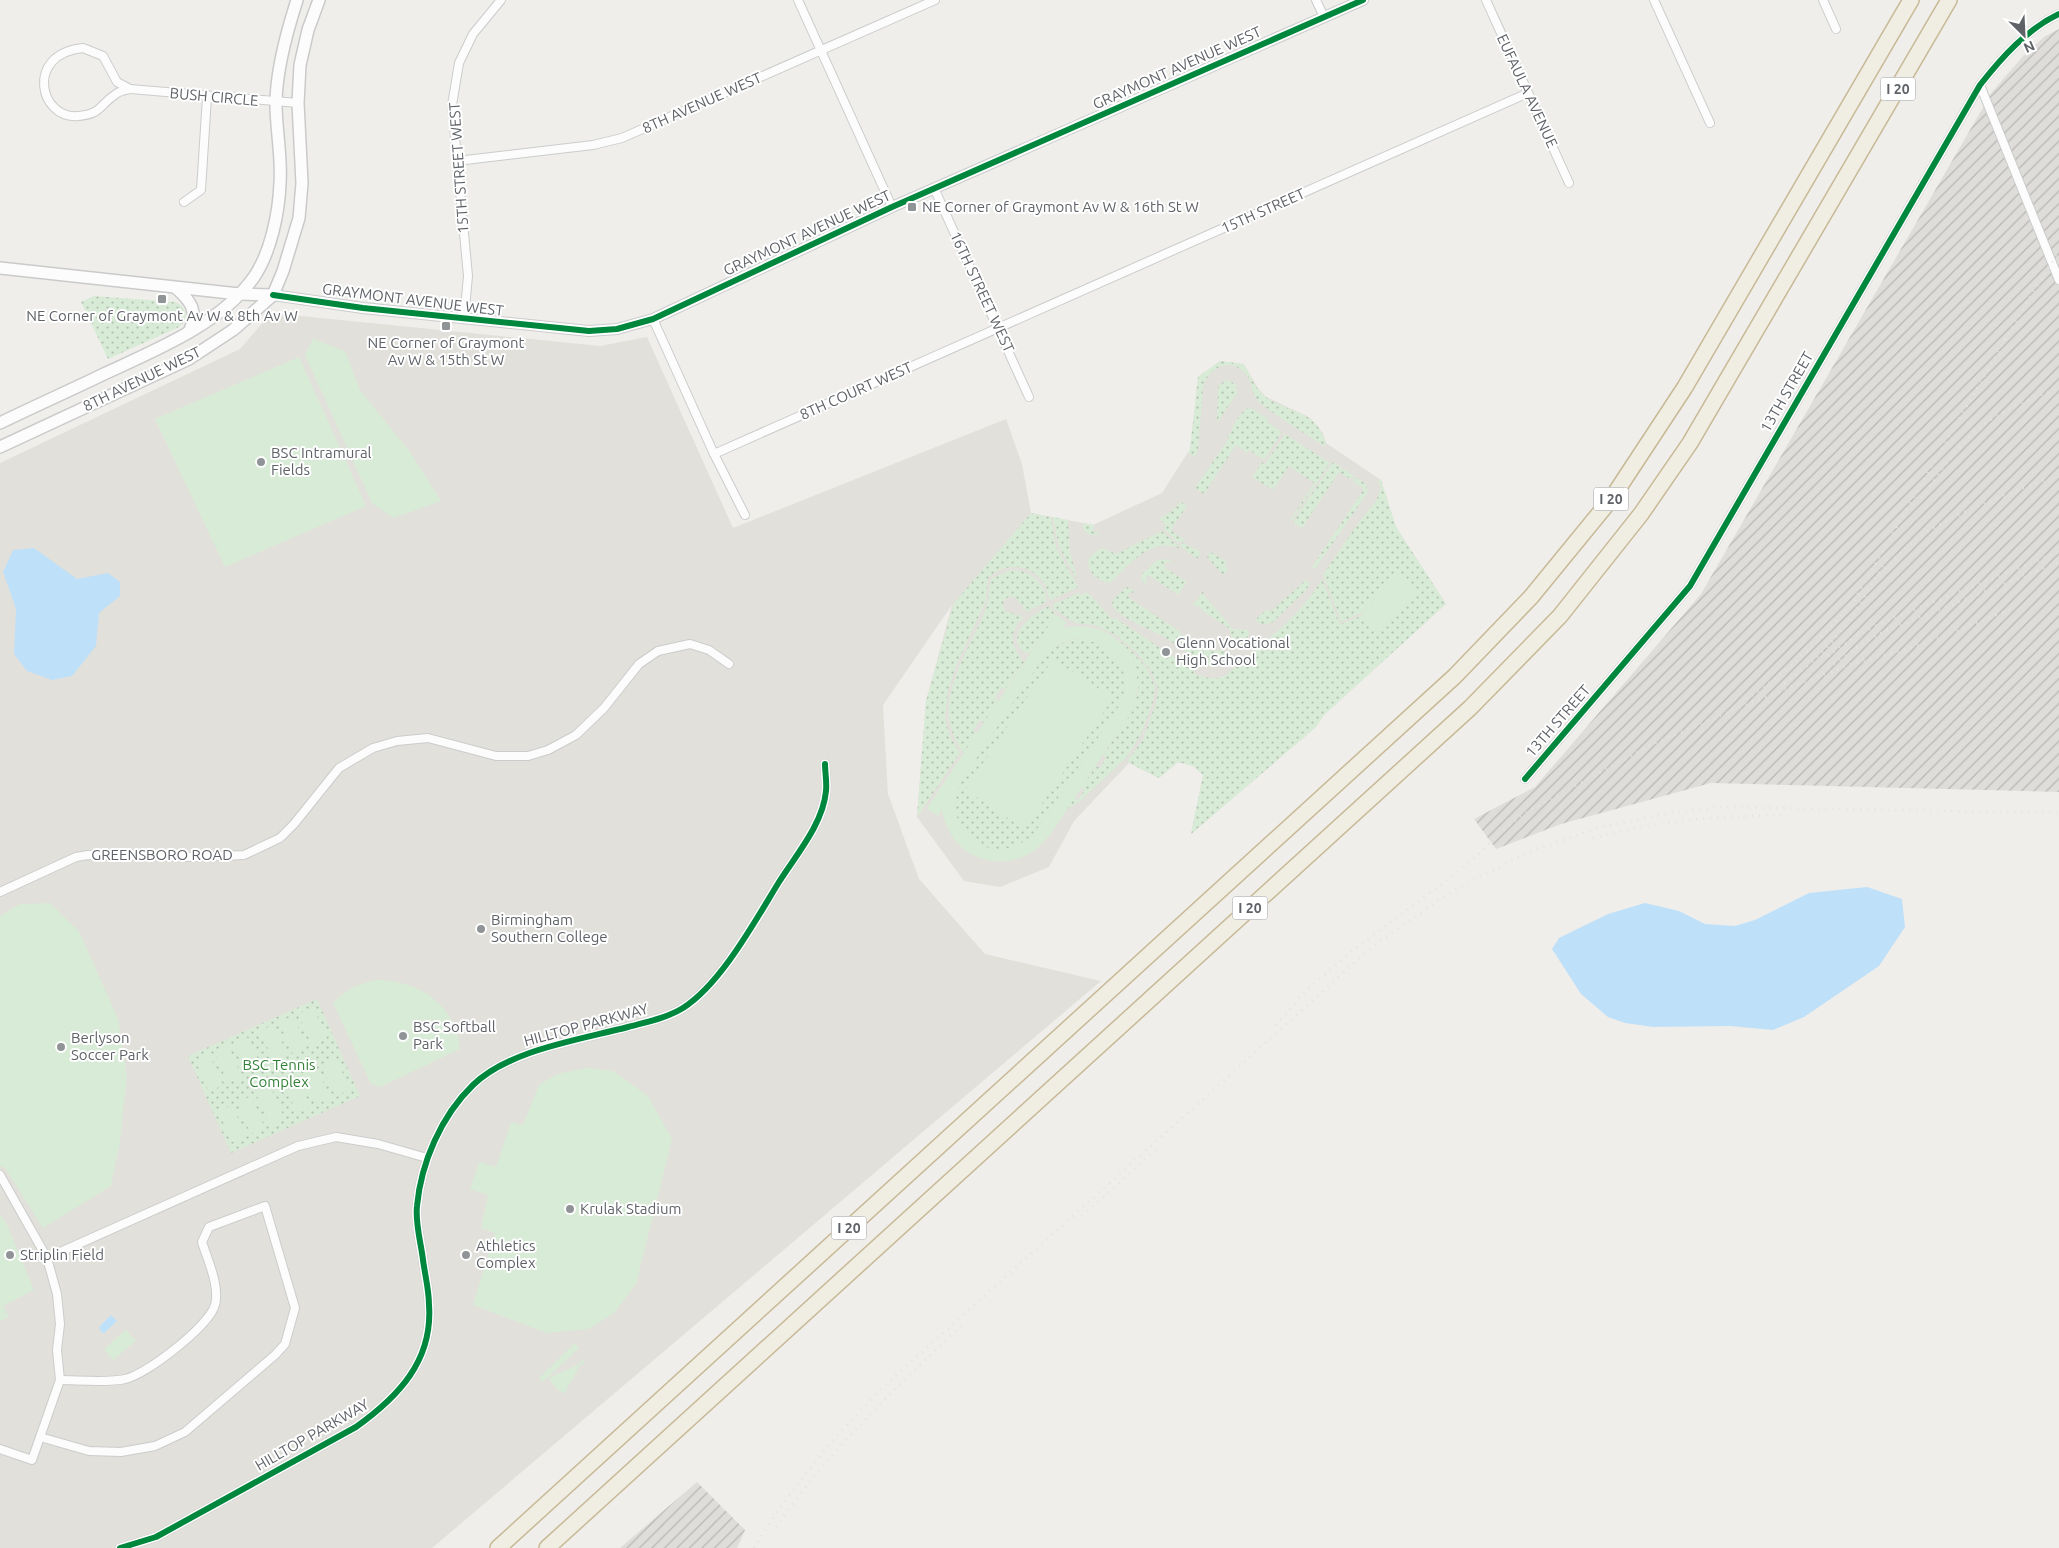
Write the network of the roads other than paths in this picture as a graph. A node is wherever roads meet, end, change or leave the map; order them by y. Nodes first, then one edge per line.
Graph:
1 (297, 0) edge
2 (319, 0) edge
3 (501, 0) edge
4 (798, 0) edge
5 (935, 0) edge
6 (1316, 0) edge
7 (1362, 0) edge
8 (1486, 0) edge
9 (1654, 0) edge
10 (1823, 0) edge
11 (1911, 0) edge
12 (1949, 0) edge
13 (2059, 14) edge
14 (1324, 17) junction
15 (1836, 29) dead end
16 (821, 50) junction
17 (1980, 84) junction
18 (130, 89) junction
19 (1528, 94) junction
20 (207, 97) junction
21 (276, 102) junction
22 (298, 103) junction
23 (1710, 123) dead end
24 (456, 161) junction
25 (1569, 183) dead end
26 (934, 188) junction
27 (184, 202) dead end
28 (892, 207) junction
29 (0, 268) edge
30 (2059, 280) edge
31 (176, 288) junction
32 (239, 294) junction
33 (273, 295) junction
34 (464, 319) junction
35 (653, 319) junction
36 (998, 328) junction
37 (189, 332) junction
38 (1029, 396) dead end
39 (0, 423) edge
40 (0, 447) edge
41 (714, 454) junction
42 (745, 514) dead end
43 (729, 664) dead end
44 (825, 764) dead end
45 (1525, 779) dead end
46 (0, 892) edge
47 (426, 1158) junction
48 (0, 1175) edge
49 (47, 1258) junction
50 (60, 1380) junction
51 (40, 1437) junction
52 (0, 1449) edge
53 (120, 1548) edge
54 (498, 1548) edge
55 (547, 1548) edge

1 - 21 main road, 8TH AVENUE WEST
2 - 22 main road
3 - 24 street, 15TH STREET WEST
4 - 16 street
5 - 16 street, 8TH AVENUE WEST
6 - 14 street
7 - 14 street, GRAYMONT AVENUE WEST
8 - 19 street, EUFAULA AVENUE
9 - 23 street
10 - 15 street
11 - 54 highway, I 20
12 - 55 highway, I 20
13 - 17 street, 13TH STREET
14 - 26 street, GRAYMONT AVENUE WEST
16 - 24 street, 8TH AVENUE WEST
16 - 28 street
17 - 30 street
17 - 45 street, 13TH STREET
18 - 18 street
18 - 20 street, BUSH CIRCLE
19 - 25 street, EUFAULA AVENUE
19 - 36 street, 15TH STREET
20 - 21 street, BUSH CIRCLE
20 - 27 street
21 - 22 street, BUSH CIRCLE
21 - 32 main road, 8TH AVENUE WEST
22 - 33 main road
24 - 34 street, 15TH STREET WEST
26 - 28 street, GRAYMONT AVENUE WEST
26 - 36 street, 16TH STREET WEST
28 - 35 street, GRAYMONT AVENUE WEST
29 - 31 main road, GRAYMONT AVENUE WEST
31 - 32 main road, GRAYMONT AVENUE WEST
31 - 37 main road
32 - 33 main road, GRAYMONT AVENUE WEST
32 - 37 main road, 8TH AVENUE WEST
33 - 34 street, GRAYMONT AVENUE WEST
33 - 40 main road, 8TH AVENUE WEST
34 - 35 street, GRAYMONT AVENUE WEST
35 - 41 street
36 - 38 street, 16TH STREET WEST
36 - 41 street, 8TH COURT WEST
37 - 39 main road, 8TH AVENUE WEST
41 - 42 street
43 - 46 street, GREENSBORO ROAD
44 - 47 street, HILLTOP PARKWAY
47 - 49 street
47 - 53 street, HILLTOP PARKWAY
48 - 49 street
49 - 50 street
50 - 51 street
50 - 51 street
51 - 52 street

